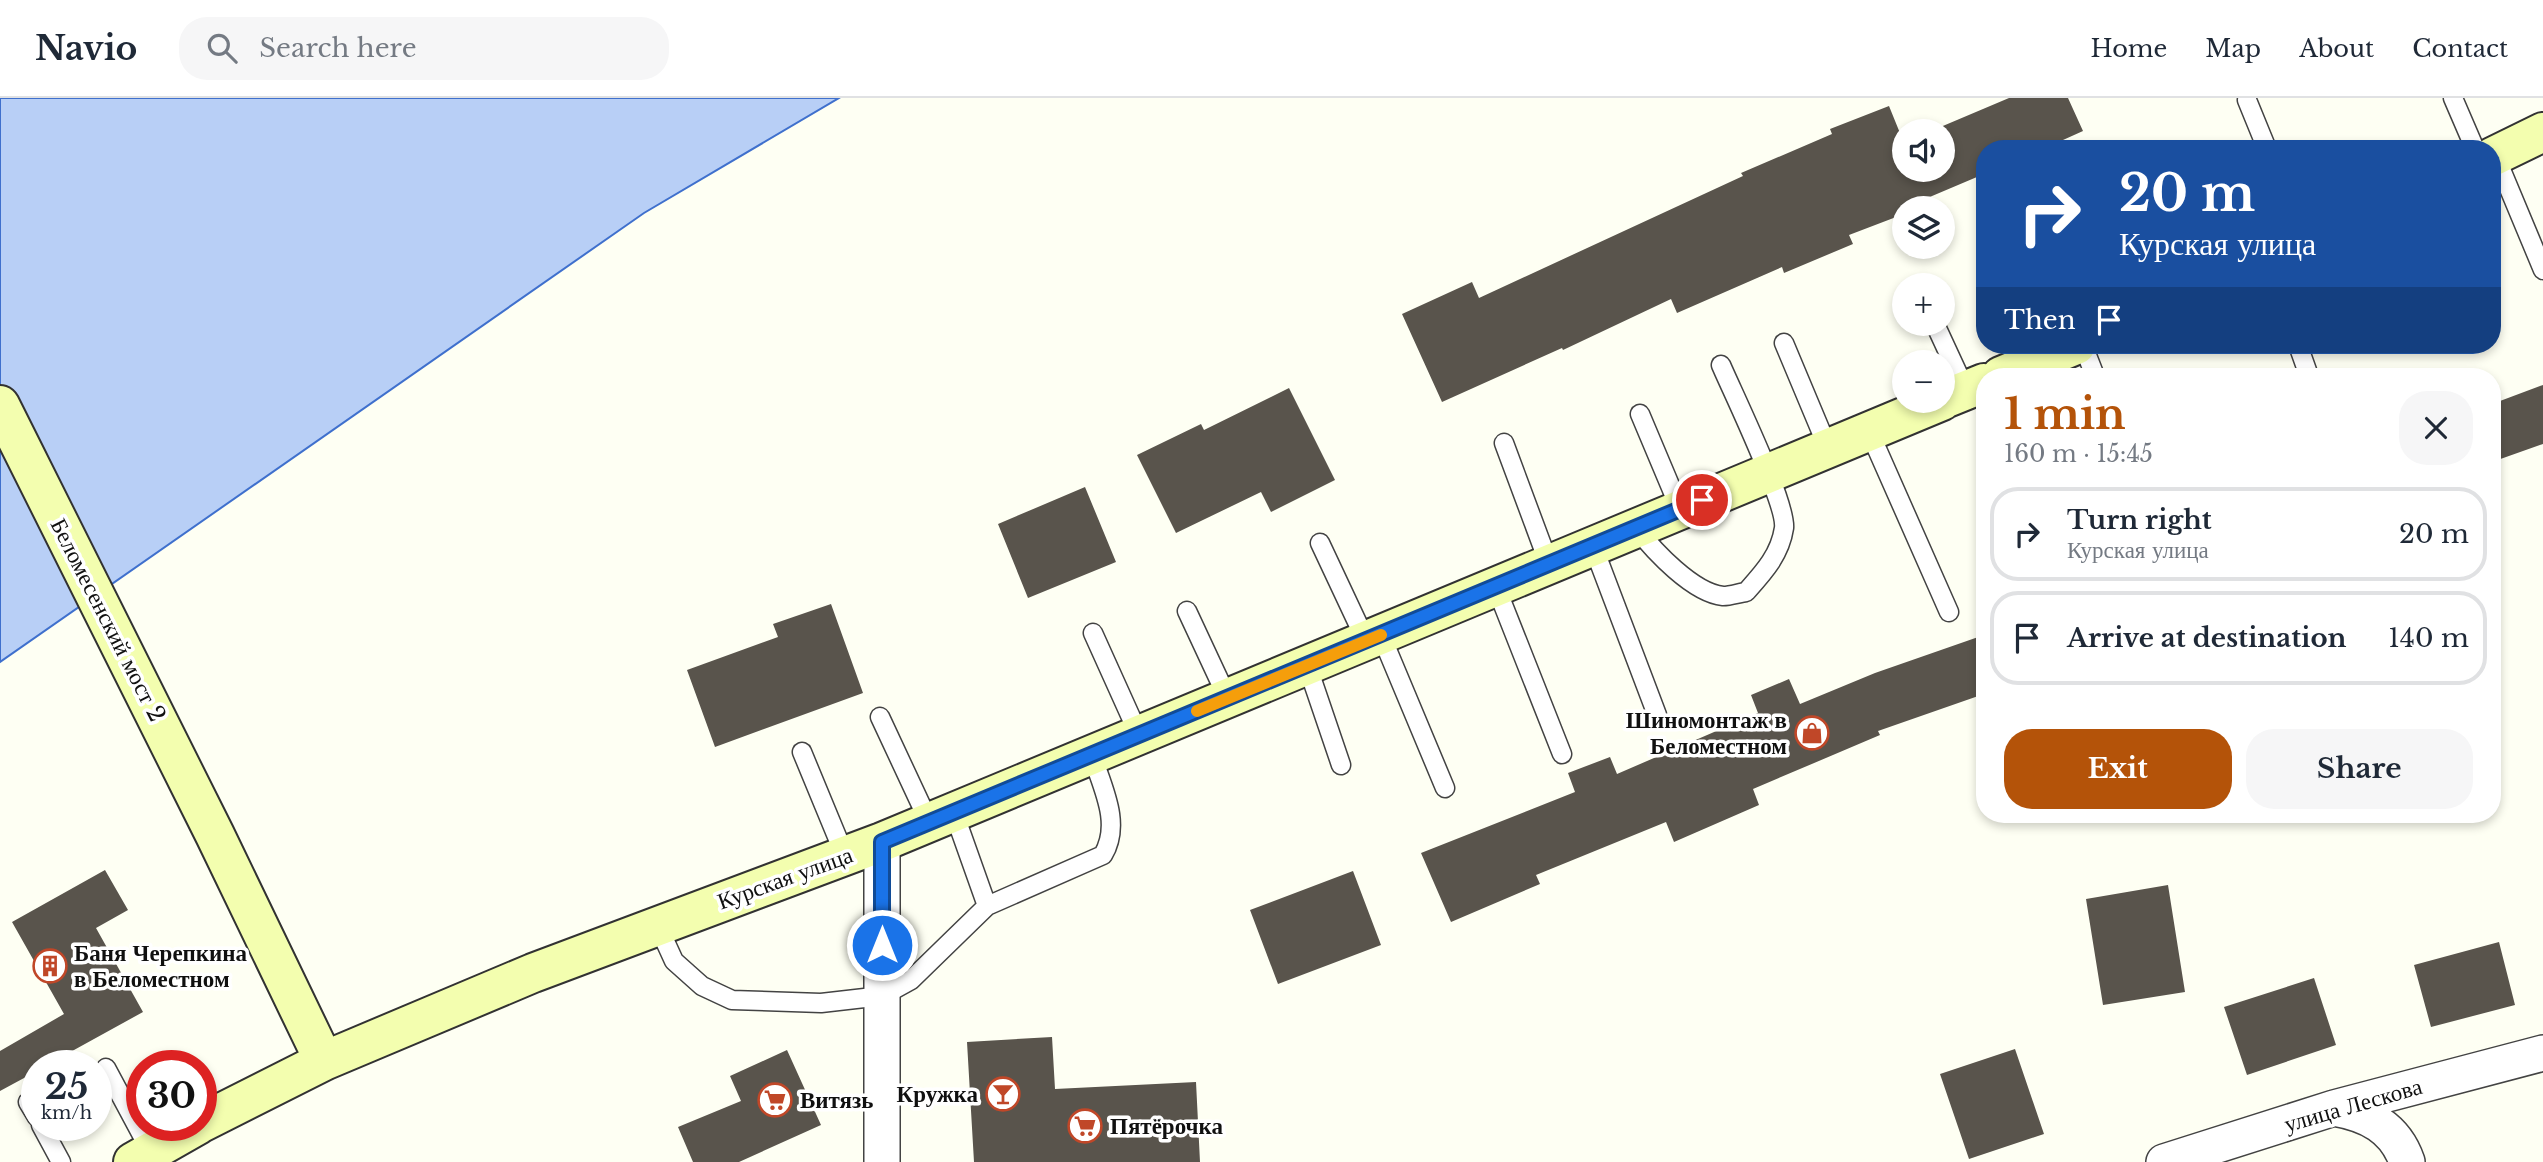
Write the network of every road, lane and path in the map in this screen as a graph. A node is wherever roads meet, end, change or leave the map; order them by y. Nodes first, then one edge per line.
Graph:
1 (2453, 98) edge
2 (2247, 100) dead end
3 (2543, 132) edge
4 (2263, 140) edge
5 (2478, 140) edge
6 (2501, 148) edge
7 (2501, 183) edge
8 (2543, 270) edge
9 (1944, 336) edge
10 (1784, 343) dead end
11 (2055, 354) edge
12 (1721, 365) dead end
13 (2022, 368) edge
14 (1976, 380) edge
15 (1976, 388) edge
16 (0, 405) edge
17 (1640, 414) dead end
18 (1869, 431) junction
19 (1504, 443) dead end
20 (1828, 448) junction
21 (1768, 473) junction
22 (1681, 509) junction
23 (1636, 528) junction
24 (1320, 543) dead end
25 (1593, 546) junction
26 (1549, 564) junction
27 (1496, 587) junction
28 (1187, 611) dead end
29 (1949, 612) dead end
30 (1093, 633) dead end
31 (1373, 638) junction
32 (1307, 665) junction
33 (1228, 699) junction
34 (1657, 715) dead end
35 (880, 717) dead end
36 (1139, 735) junction
37 (802, 752) dead end
38 (1562, 754) dead end
39 (1092, 755) junction
40 (1340, 765) dead end
41 (1445, 788) dead end
42 (942, 817) junction
43 (882, 842) junction
44 (845, 856) junction
45 (987, 906) junction
46 (658, 926) junction
47 (882, 996) junction
48 (2543, 1053) edge
49 (324, 1061) junction
50 (2432, 1082) junction
51 (112, 1083) edge
52 (2334, 1108) junction
53 (217, 1115) edge
54 (50, 1141) edge
55 (170, 1141) edge
56 (142, 1157) edge
57 (61, 1162) edge
58 (882, 1162) edge
59 (2164, 1162) edge
60 (2407, 1162) edge

1 - 5 lane
2 - 4 lane
3 - 6 street
7 - 8 lane
9 - 14 lane
10 - 20 lane
11 - 13 street, Курская улица
12 - 21 lane
15 - 18 street, Курская улица
16 - 49 street, Беломесенский мост 2
17 - 22 lane
18 - 20 street, Курская улица
18 - 29 lane
19 - 26 lane
20 - 21 street, Курская улица
21 - 22 street, Курская улица
21 - 23 lane
22 - 23 street, Курская улица
23 - 25 street, Курская улица
24 - 31 lane
25 - 26 street, Курская улица
25 - 34 lane
26 - 27 street, Курская улица
27 - 31 street, Курская улица
27 - 38 lane
28 - 33 lane
30 - 36 lane
31 - 32 street, Курская улица
31 - 41 lane
32 - 33 street, Курская улица
32 - 40 lane
33 - 36 street, Курская улица
35 - 42 lane
36 - 39 street, Курская улица
37 - 44 lane
39 - 42 street, Курская улица
39 - 45 lane
42 - 43 street, Курская улица
42 - 45 lane
43 - 44 street, Курская улица
43 - 47 street
44 - 46 street, Курская улица
45 - 47 lane
46 - 47 lane
46 - 49 street, Курская улица
47 - 58 street
48 - 50 street, улица Лескова
49 - 53 street, Курская улица
50 - 52 street, улица Лескова
50 - 60 street
51 - 56 lane
52 - 59 street, улица Лескова
52 - 60 street
54 - 57 lane
55 - 56 street, Курская улица

